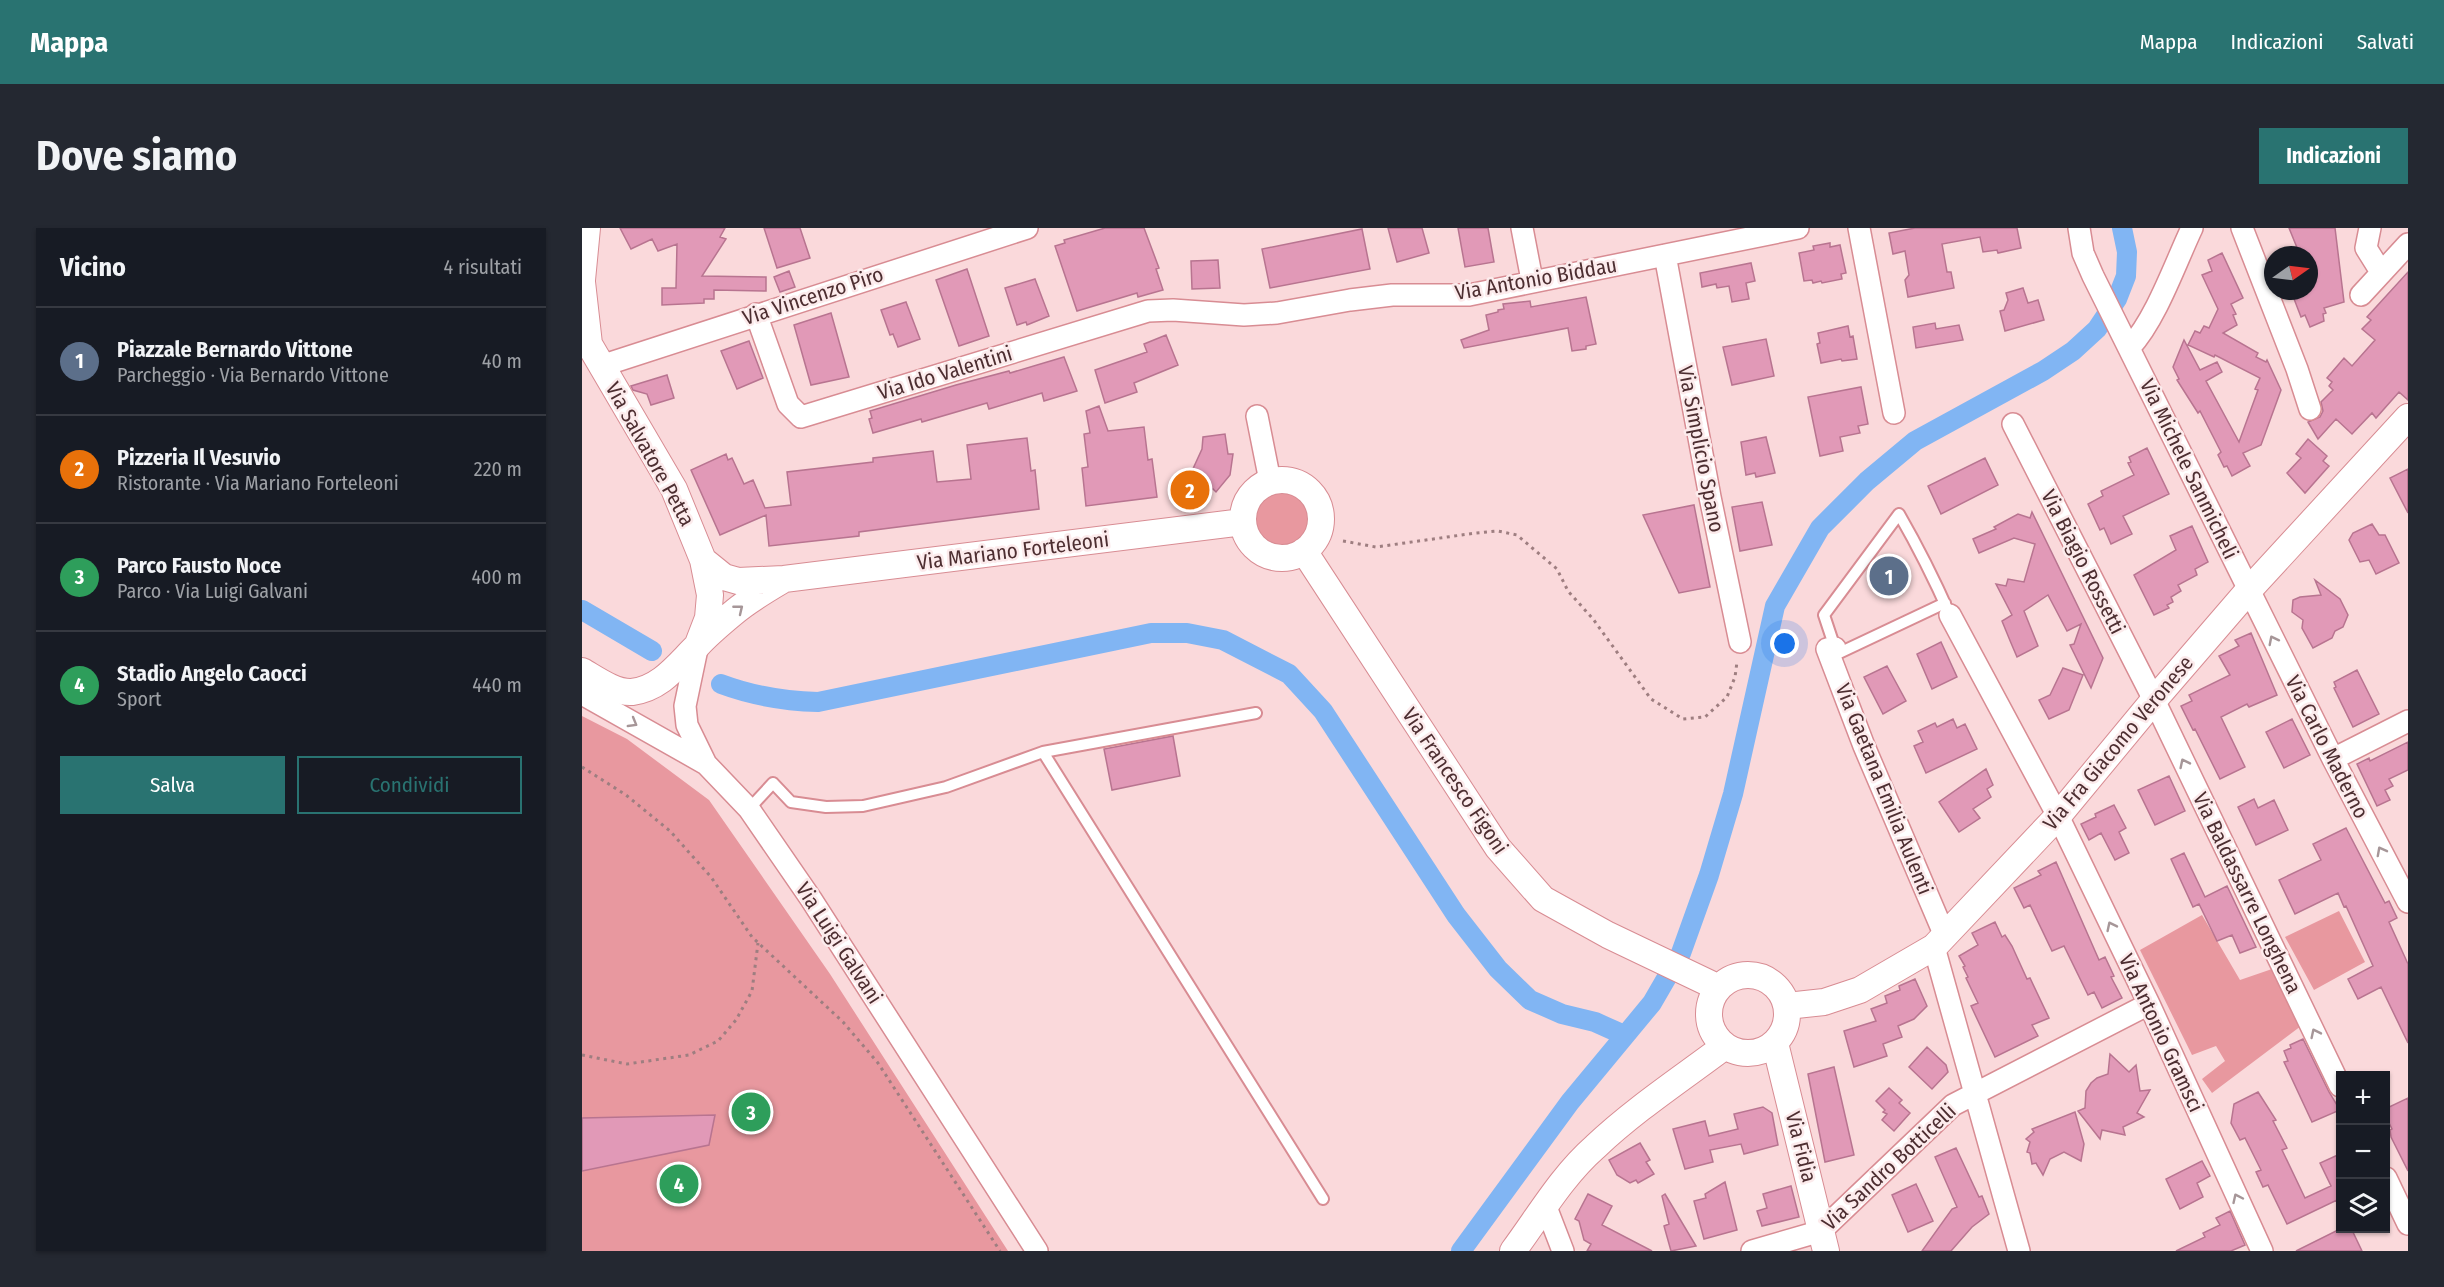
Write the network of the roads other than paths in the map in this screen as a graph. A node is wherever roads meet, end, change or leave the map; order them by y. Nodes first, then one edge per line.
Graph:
1 (587, 228) edge
2 (1027, 228) edge
3 (1522, 228) edge
4 (1798, 228) edge
5 (1859, 228) edge
6 (2079, 228) edge
7 (2192, 228) edge
8 (2241, 228) edge
9 (2370, 228) edge
10 (1724, 236) edge
11 (2408, 244) edge
12 (1665, 255) junction
13 (2381, 272) junction
14 (1532, 280) junction
15 (582, 281) edge
16 (2361, 295) dead end
17 (1200, 313) joint
18 (756, 314) junction
19 (2126, 341) junction
20 (591, 348) edge
21 (2310, 409) dead end
22 (1894, 413) dead end
23 (1257, 416) dead end
24 (2408, 417) edge
25 (2013, 424) dead end
26 (1270, 481) junction
27 (1243, 522) junction
28 (1304, 551) junction
29 (703, 560) junction
30 (784, 579) junction
31 (2248, 591) junction
32 (1947, 609) junction
33 (1740, 642) road end
34 (698, 644) junction
35 (1835, 648) junction
36 (582, 671) edge
37 (582, 694) edge
38 (2154, 700) junction
39 (1256, 713) dead end
40 (2408, 721) edge
41 (1043, 752) junction
42 (2333, 759) junction
43 (706, 764) junction
44 (749, 809) junction
45 (2058, 816) junction
46 (2405, 889) edge
47 (1940, 942) junction
48 (1708, 982) junction
49 (2149, 1004) junction
50 (1787, 1006) junction
51 (1775, 1043) junction
52 (1725, 1046) junction
53 (2336, 1078) edge
54 (1975, 1094) junction
55 (2386, 1179) edge
56 (1323, 1199) dead end
57 (1546, 1207) junction
58 (2408, 1224) edge
59 (1823, 1241) edge
60 (1037, 1251) edge
61 (1513, 1251) edge
62 (1563, 1251) edge
63 (1752, 1251) edge
64 (2019, 1251) edge
65 (2262, 1251) edge

1 - 15 street, Via Salvatore Petta
2 - 18 street, Via Vincenzo Piro
3 - 14 street
4 - 10 street, Via Antonio Biddau
5 - 22 street
6 - 19 street, Via Michele Sanmicheli
7 - 19 street
8 - 21 street
9 - 13 street
10 - 12 street, Via Antonio Biddau
11 - 13 street
12 - 14 street, Via Antonio Biddau
12 - 33 street, Via Simplicio Spano
13 - 16 street
14 - 17 street, Via Antonio Biddau
15 - 20 street, Via Salvatore Petta
17 - 18 street, Via Ido Valentini
18 - 20 street, Via Vincenzo Piro
19 - 31 street, Via Michele Sanmicheli
20 - 29 street, Via Salvatore Petta
23 - 26 street
24 - 31 street, Via Fra Giacomo Veronese
25 - 38 street, Via Biagio Rossetti
26 - 27 street
26 - 28 street
27 - 28 street
27 - 30 street, Via Mariano Forteleoni
28 - 48 street, Via Francesco Figoni
29 - 30 street, Via Mariano Forteleoni
29 - 34 street, Via Salvatore Petta
34 -> 30 street, Via Mariano Forteleoni
31 - 38 street, Via Fra Giacomo Veronese
42 -> 31 street, Via Carlo Maderno
32 - 35 lane
32 - 35 lane
32 - 45 street, Via Antonio Gramsci
34 - 36 street
34 - 43 street, Via Salvatore Petta
35 - 47 street, Via Gaetana Emilia Aulenti
37 -> 43 street, Via Luigi Galvani
38 - 45 street, Via Fra Giacomo Veronese
53 -> 38 street, Via Baldassarre Longhena
39 - 41 lane
40 - 42 street
41 - 44 lane
41 - 56 lane
46 -> 42 street, Via Carlo Maderno
43 - 44 street, Via Luigi Galvani
44 - 60 street, Via Luigi Galvani
45 - 47 street, Via Fra Giacomo Veronese
49 -> 45 street, Via Antonio Gramsci
47 - 50 street, Via Fra Giacomo Veronese
47 - 54 street
48 - 50 street
48 - 52 street
49 - 54 street, Via Sandro Botticelli
65 -> 49 street, Via Antonio Gramsci
50 - 51 street
51 - 52 street
51 - 59 street, Via Fidia
52 - 57 street
54 - 59 street, Via Sandro Botticelli
54 - 64 street
55 - 58 street
57 - 61 street
57 - 62 street
59 - 63 street, Via Sandro Botticelli

